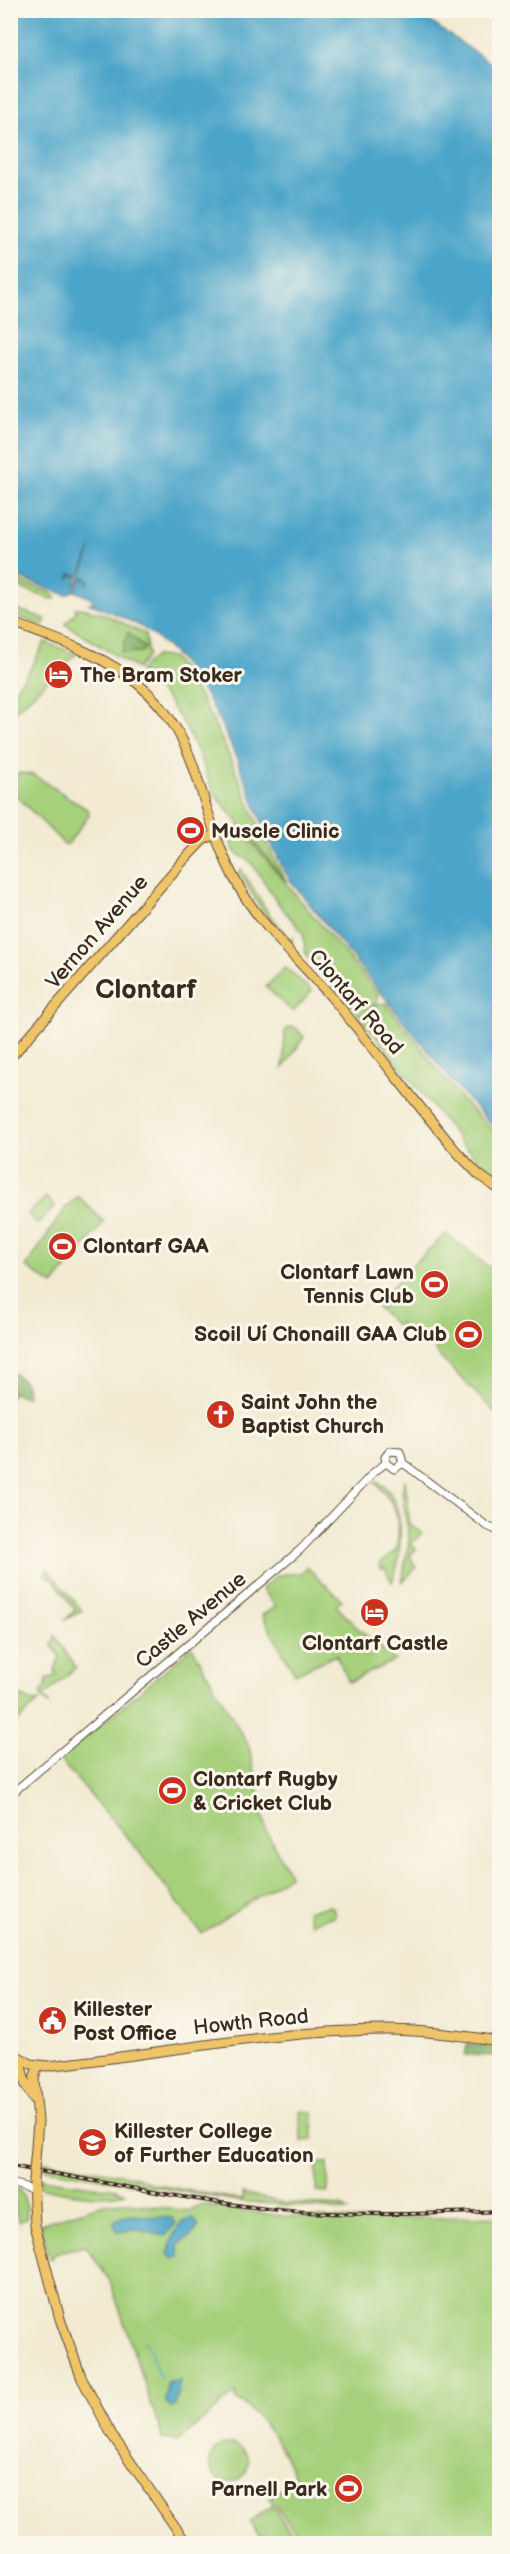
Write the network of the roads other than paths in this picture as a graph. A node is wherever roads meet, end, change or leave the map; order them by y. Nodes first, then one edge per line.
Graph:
1 (10, 622) edge
2 (209, 820) junction
3 (214, 835) junction
4 (198, 846) junction
5 (10, 1058) edge
6 (500, 1190) edge
7 (386, 1463) junction
8 (403, 1463) junction
9 (500, 1532) edge
10 (10, 1795) edge
11 (500, 2040) edge
12 (10, 2052) edge
13 (20, 2058) junction
14 (38, 2066) junction
15 (34, 2100) junction
16 (10, 2183) edge
17 (32, 2185) junction
18 (187, 2544) edge

1 - 2 main road, Clontarf Road
2 - 3 main road, Clontarf Road
2 - 4 main road
3 - 4 main road, Vernon Avenue
3 - 6 main road, Clontarf Road
4 - 5 main road, Vernon Avenue
7 - 8 street
7 - 8 street, Castle Avenue
7 - 10 street, Castle Avenue
8 - 9 street, Castle Avenue
11 - 14 main road, Howth Road
12 - 13 main road
13 - 14 main road
13 - 15 main road
14 - 15 main road
15 - 17 main road, bridge
16 - 17 street
17 - 18 main road

